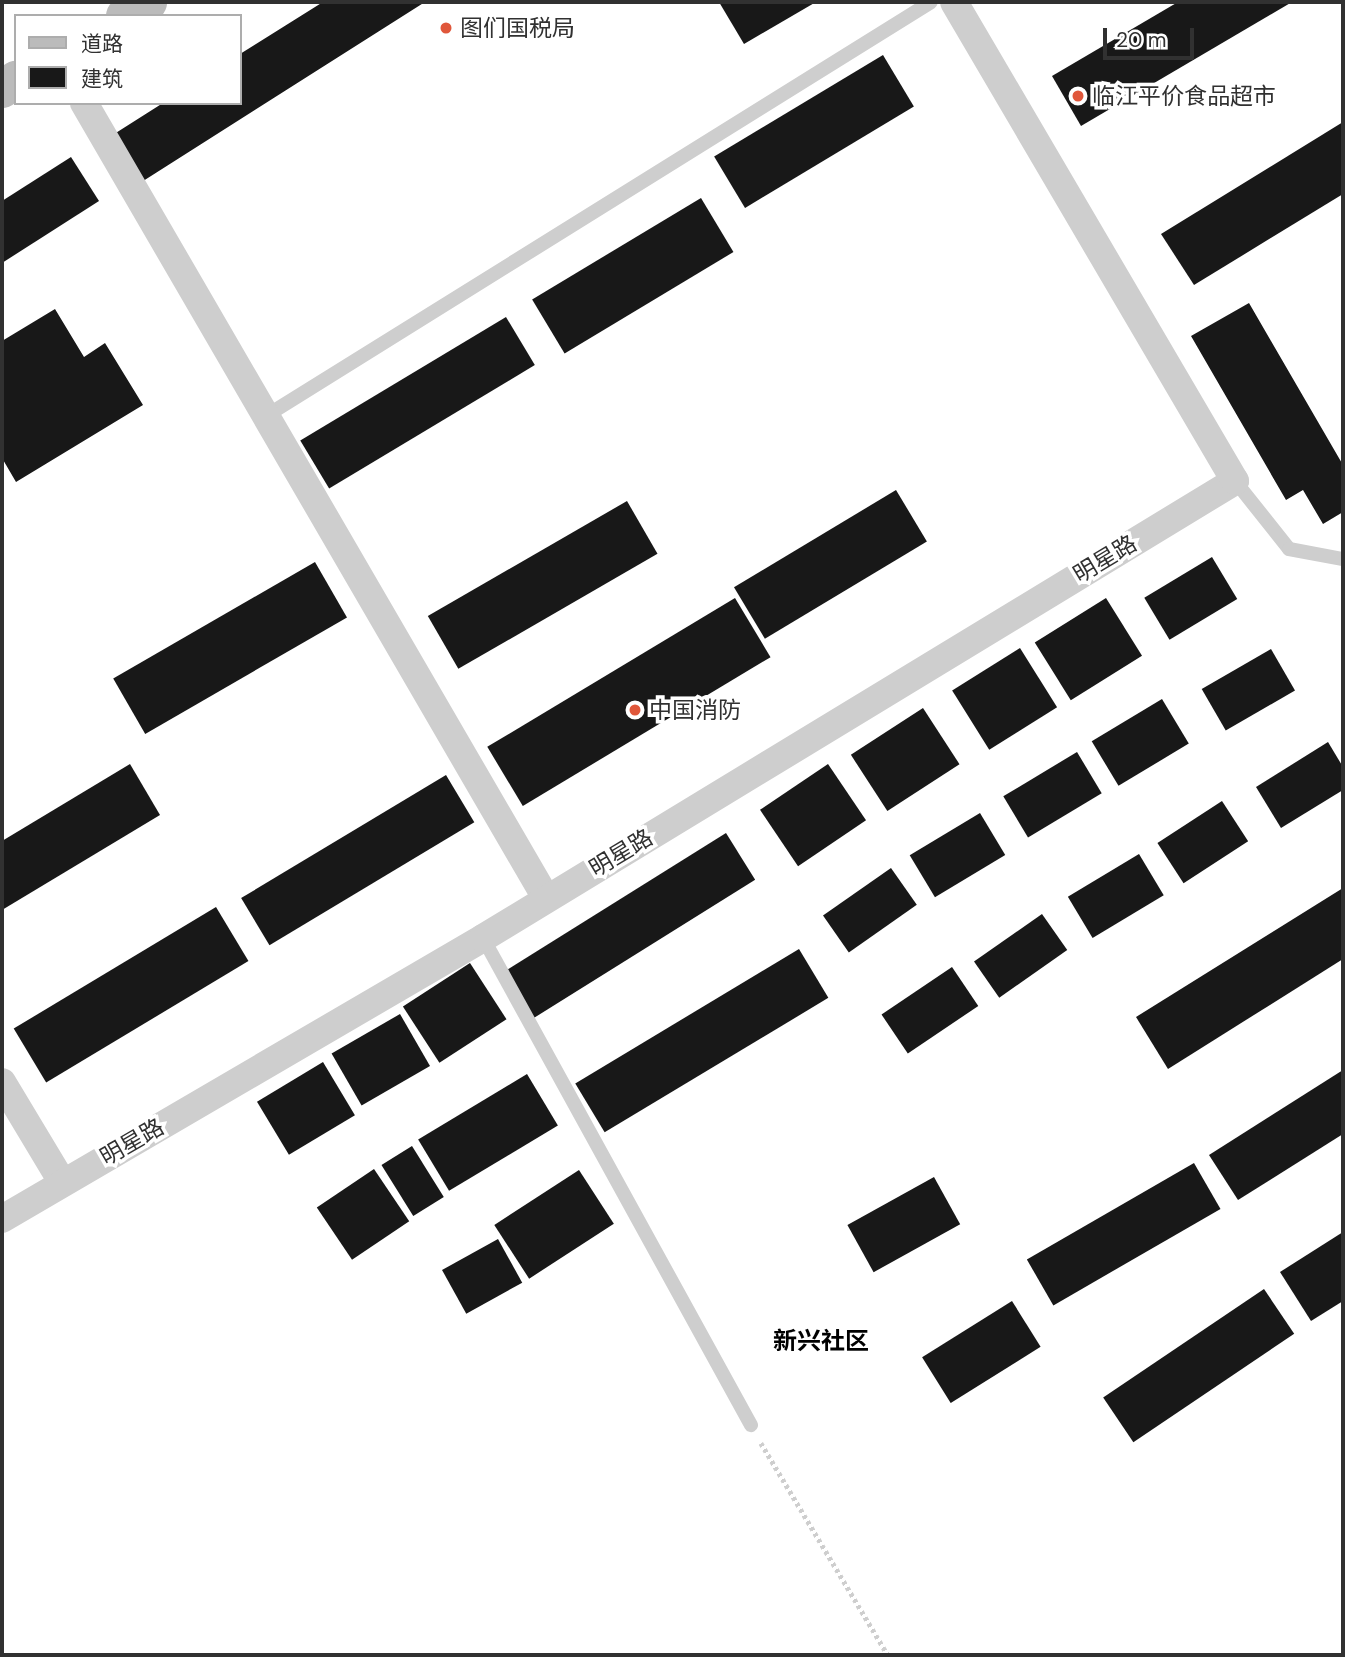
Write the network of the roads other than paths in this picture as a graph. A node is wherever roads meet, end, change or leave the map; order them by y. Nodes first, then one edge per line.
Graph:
1 (148, 2) edge
2 (931, 2) edge
3 (954, 2) edge
4 (128, 14) edge
5 (85, 105) edge
6 (266, 416) junction
7 (1235, 481) junction
8 (1343, 559) edge
9 (546, 898) junction
10 (483, 938) junction
11 (2, 1082) edge
12 (62, 1182) junction
13 (2, 1219) edge
14 (751, 1426) road end

1 - 4 main road
2 - 6 lane
3 - 7 street
5 - 6 street
6 - 9 street
7 - 8 lane
7 - 9 street, 明星路
9 - 10 street, 明星路
10 - 12 street, 明星路
10 - 14 lane
11 - 12 street
12 - 13 street, 明星路

